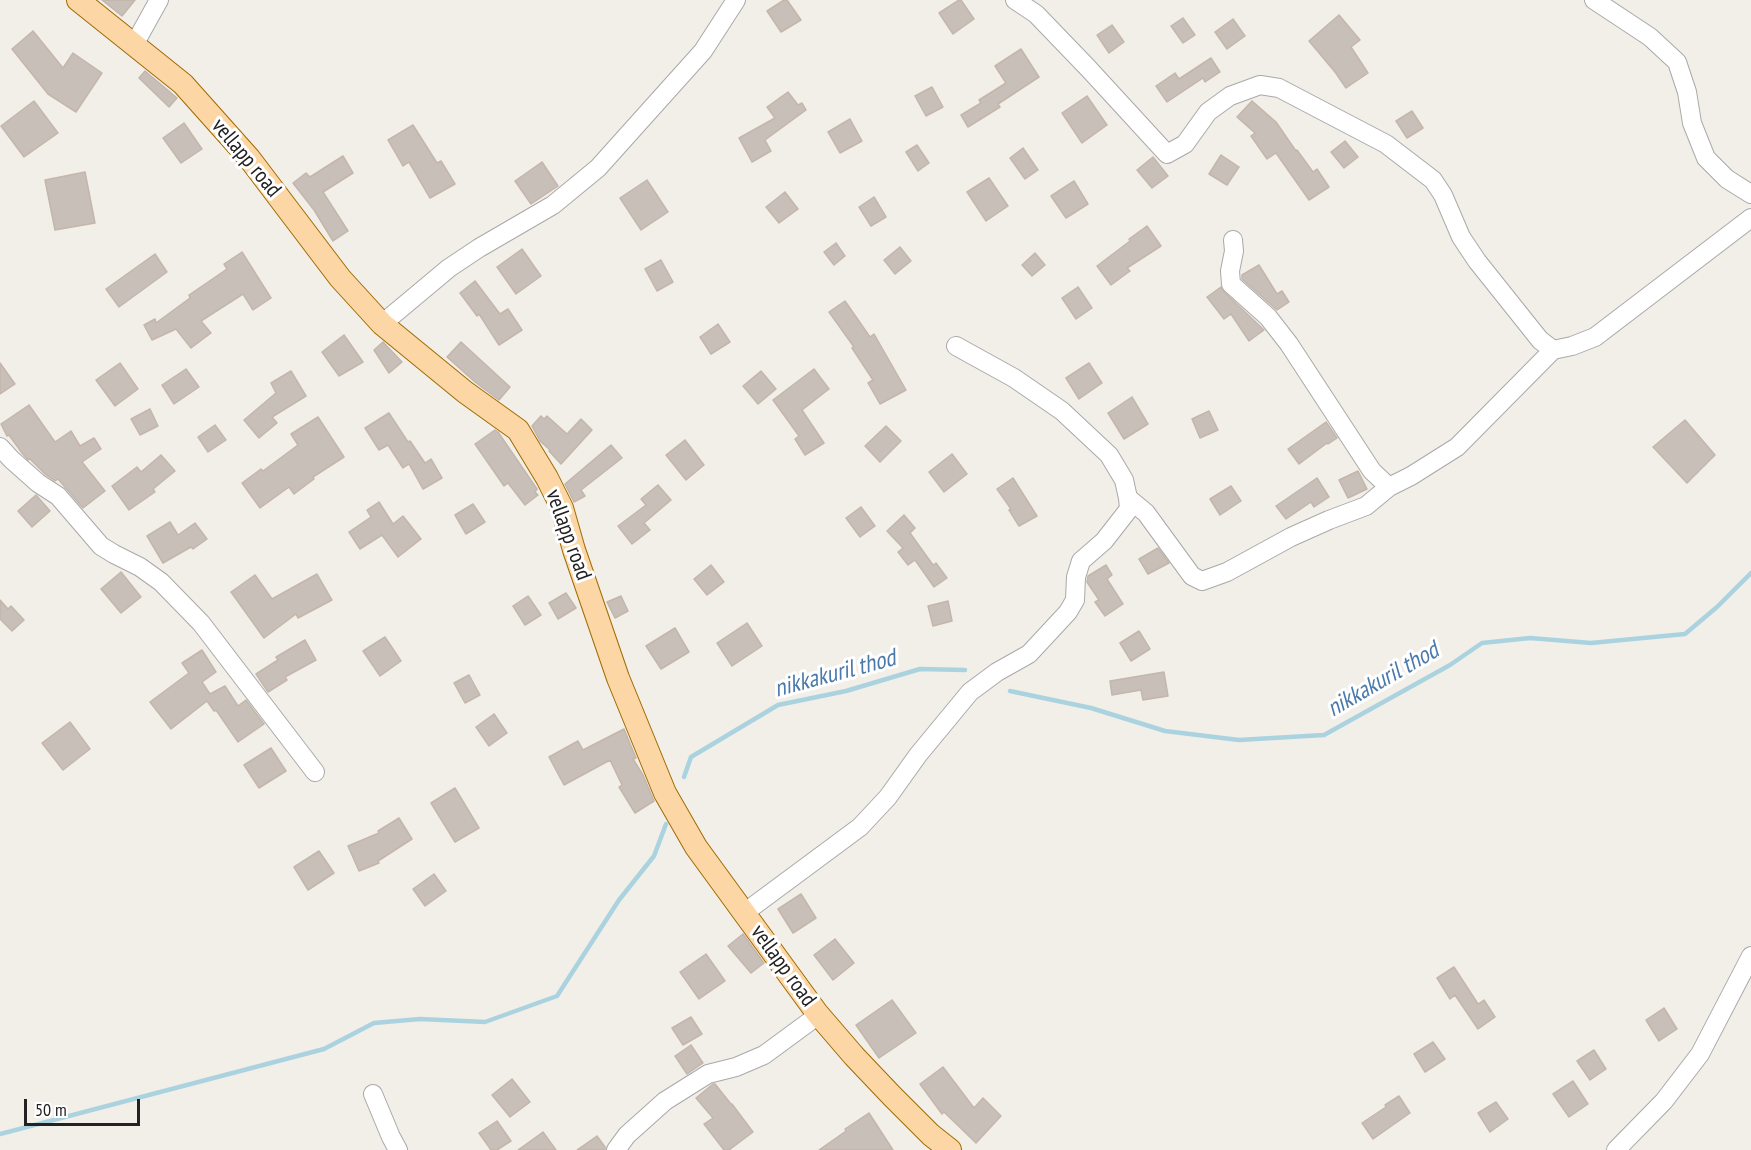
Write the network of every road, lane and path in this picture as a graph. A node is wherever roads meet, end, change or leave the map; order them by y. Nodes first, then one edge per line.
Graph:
1 (78, 0) edge
2 (159, 0) edge
3 (736, 0) edge
4 (1016, 0) edge
5 (1594, 0) edge
6 (134, 45) junction
7 (1751, 194) edge
8 (1751, 218) edge
9 (1233, 240) dead end
10 (382, 324) junction
11 (956, 346) dead end
12 (1553, 350) junction
13 (0, 447) edge
14 (1389, 487) junction
15 (1128, 498) junction
16 (315, 772) dead end
17 (744, 913) junction
18 (1751, 956) edge
19 (818, 1013) junction
20 (373, 1094) dead end
21 (398, 1150) edge
22 (616, 1150) edge
23 (950, 1150) edge
24 (1616, 1150) edge

1 - 6 main road, vellapp road
2 - 6 street
3 - 10 street
4 - 12 street
5 - 7 street
6 - 10 main road, vellapp road
8 - 12 street
9 - 14 street
10 - 17 main road, vellapp road
11 - 15 street
12 - 14 street
13 - 16 street
14 - 15 street
15 - 17 street
17 - 19 main road, vellapp road
18 - 24 street
19 - 22 street
19 - 23 main road, vellapp road
20 - 21 street

